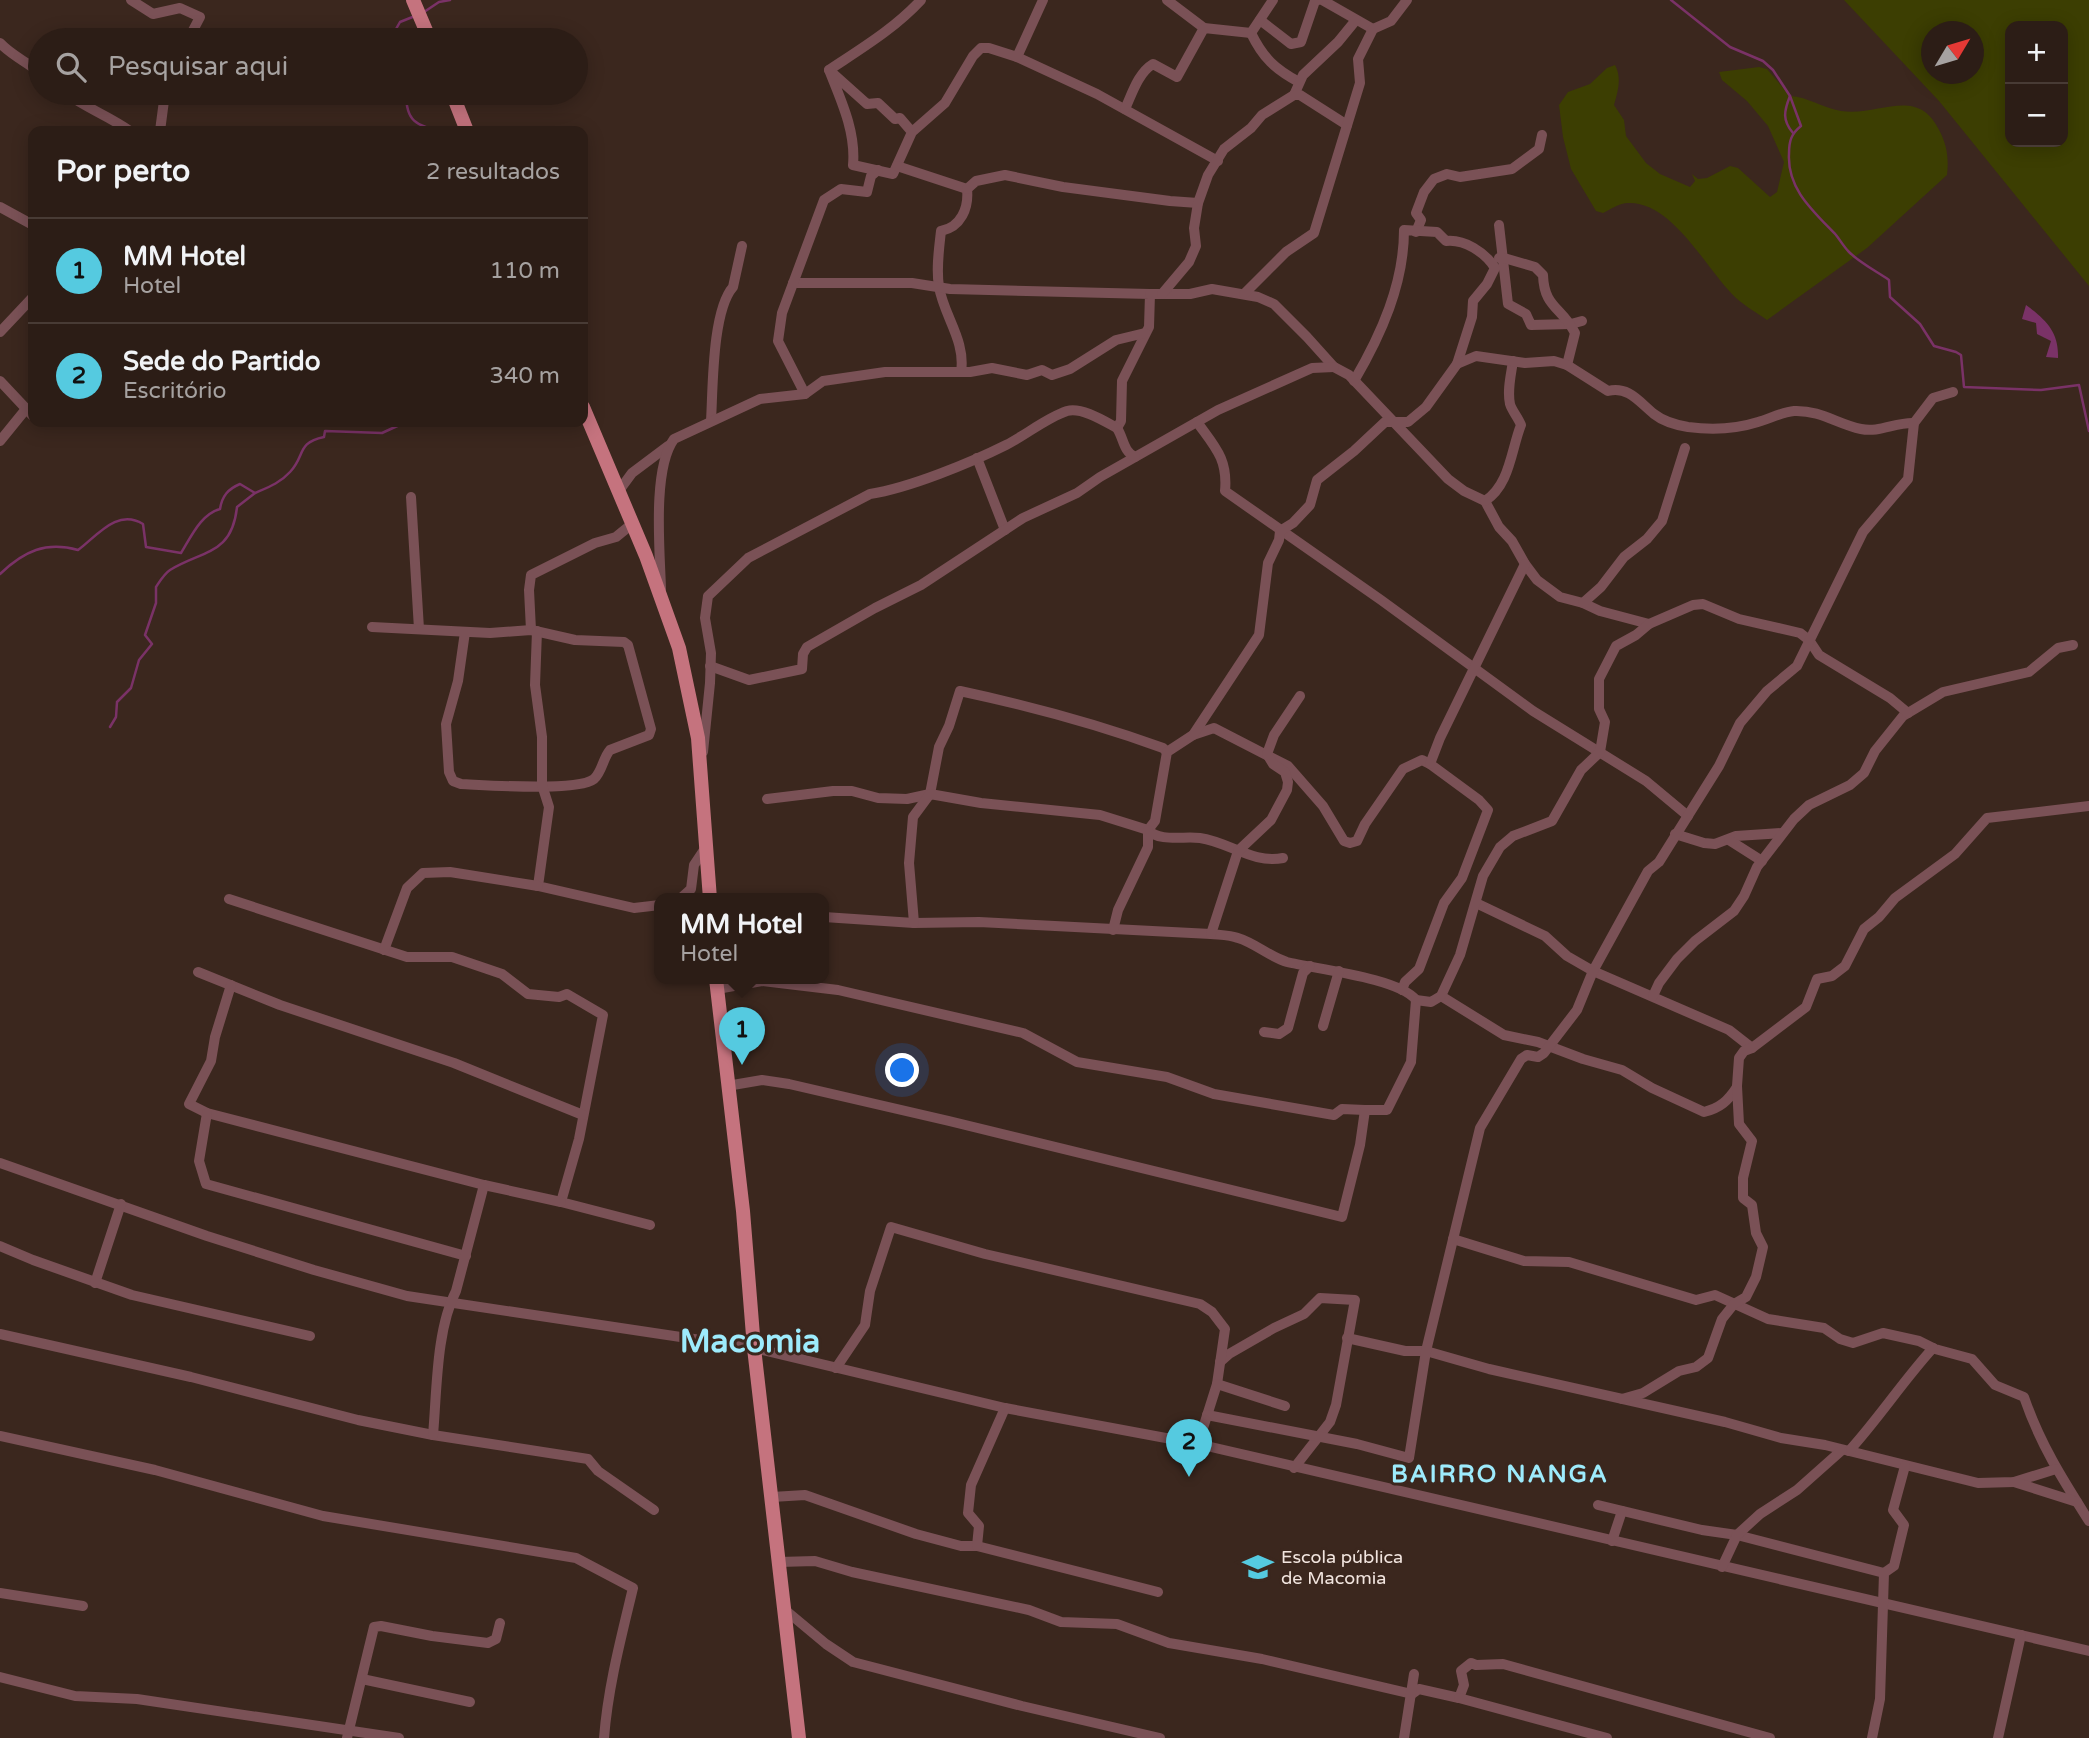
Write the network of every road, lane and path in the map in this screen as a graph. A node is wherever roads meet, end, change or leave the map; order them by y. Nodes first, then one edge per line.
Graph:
1 (131, 0) edge
2 (922, 0) edge
3 (1043, 0) edge
4 (1167, 0) edge
5 (1273, 0) edge
6 (1320, 0) edge
7 (1407, 0) edge
8 (417, 10) edge
9 (1260, 20) junction
10 (1356, 20) junction
11 (195, 28) edge
12 (425, 28) edge
13 (1204, 28) junction
14 (1373, 29) junction
15 (1251, 33) junction
16 (0, 43) edge
17 (1017, 57) junction
18 (28, 63) edge
19 (829, 70) junction
20 (1299, 82) junction
21 (1294, 95) junction
22 (84, 105) edge
23 (163, 105) edge
24 (457, 105) edge
25 (1125, 109) junction
26 (1347, 125) junction
27 (122, 126) edge
28 (161, 126) edge
29 (465, 126) edge
30 (912, 132) junction
31 (1542, 135) dead end
32 (1218, 161) junction
33 (897, 166) junction
34 (878, 170) junction
35 (967, 189) junction
36 (1198, 203) junction
37 (0, 207) edge
38 (28, 222) edge
39 (1499, 225) dead end
40 (1416, 232) junction
41 (741, 246) dead end
42 (1504, 257) junction
43 (1490, 260) junction
44 (793, 283) junction
45 (939, 287) junction
46 (1156, 294) junction
47 (1244, 294) junction
48 (28, 302) edge
49 (1576, 323) junction
50 (0, 332) edge
51 (1145, 333) junction
52 (1513, 361) junction
53 (1457, 364) junction
54 (1567, 365) junction
55 (1334, 367) junction
56 (961, 372) junction
57 (0, 381) edge
58 (1354, 381) junction
59 (1953, 392) dead end
60 (805, 394) junction
61 (28, 411) edge
62 (28, 413) edge
63 (588, 419) edge
64 (711, 421) junction
65 (1196, 422) junction
66 (1393, 423) junction
67 (1914, 423) junction
68 (1117, 428) junction
69 (0, 441) edge
70 (668, 446) junction
71 (1685, 448) dead end
72 (1136, 457) junction
73 (977, 458) junction
74 (610, 472) junction
75 (632, 473) junction
76 (618, 492) junction
77 (411, 497) dead end
78 (1485, 501) junction
79 (632, 524) junction
80 (1005, 530) junction
81 (1280, 531) junction
82 (1525, 564) junction
83 (662, 598) junction
84 (1583, 603) junction
85 (1649, 624) junction
86 (372, 628) dead end
87 (419, 629) junction
88 (534, 631) junction
89 (465, 632) junction
90 (1809, 640) junction
91 (2073, 645) dead end
92 (710, 666) junction
93 (1475, 671) junction
94 (1300, 696) dead end
95 (1908, 713) junction
96 (1193, 735) junction
97 (1167, 752) junction
98 (1600, 752) junction
99 (1267, 754) junction
100 (1430, 764) junction
101 (700, 765) junction
102 (542, 785) junction
103 (930, 794) junction
104 (767, 800) dead end
105 (2089, 806) edge
106 (1688, 816) junction
107 (1147, 830) junction
108 (1782, 833) junction
109 (1675, 834) junction
110 (1729, 840) junction
111 (706, 847) junction
112 (1238, 851) junction
113 (1283, 858) dead end
114 (1762, 861) junction
115 (538, 886) junction
116 (687, 893) edge
117 (710, 893) edge
118 (229, 899) dead end
119 (1476, 903) junction
120 (654, 906) edge
121 (829, 917) edge
122 (914, 923) junction
123 (1113, 930) junction
124 (1211, 934) junction
125 (384, 950) junction
126 (1310, 966) junction
127 (1339, 971) junction
128 (1593, 971) junction
129 (198, 972) dead end
130 (717, 984) edge
131 (793, 984) edge
132 (231, 985) junction
133 (1402, 990) junction
134 (1441, 996) junction
135 (1653, 996) junction
136 (1416, 1000) junction
137 (1323, 1026) dead end
138 (1264, 1032) dead end
139 (1550, 1046) junction
140 (1752, 1048) junction
141 (727, 1086) junction
142 (1737, 1087) junction
143 (1366, 1110) junction
144 (206, 1113) junction
145 (583, 1115) junction
146 (0, 1163) edge
147 (484, 1185) junction
148 (561, 1202) junction
149 (121, 1204) junction
150 (650, 1225) dead end
151 (1453, 1239) junction
152 (0, 1246) edge
153 (466, 1256) junction
154 (95, 1283) junction
155 (450, 1303) junction
156 (1734, 1304) junction
157 (0, 1334) edge
158 (310, 1336) dead end
159 (1347, 1338) junction
160 (754, 1348) junction
161 (1933, 1348) junction
162 (1426, 1351) junction
163 (1220, 1362) junction
164 (836, 1368) junction
165 (1217, 1384) junction
166 (1622, 1399) junction
167 (1285, 1406) dead end
168 (1005, 1408) junction
169 (1207, 1415) junction
170 (433, 1435) junction
171 (0, 1436) edge
172 (1317, 1438) junction
173 (1198, 1444) junction
174 (1845, 1450) junction
175 (1905, 1466) junction
176 (1294, 1468) junction
177 (2056, 1469) junction
178 (2014, 1482) junction
179 (772, 1497) junction
180 (2077, 1502) junction
181 (1598, 1505) dead end
182 (654, 1510) dead end
183 (1622, 1511) junction
184 (2089, 1521) edge
185 (1737, 1535) junction
186 (1612, 1541) junction
187 (977, 1546) junction
188 (779, 1562) junction
189 (1722, 1567) junction
190 (1884, 1573) junction
191 (1158, 1592) dead end
192 (0, 1593) edge
193 (1883, 1604) junction
194 (83, 1606) dead end
195 (784, 1609) junction
196 (500, 1623) dead end
197 (2021, 1635) junction
198 (2089, 1651) edge
199 (1414, 1674) dead end
200 (0, 1676) edge
201 (362, 1679) junction
202 (1412, 1694) junction
203 (1459, 1698) junction
204 (470, 1702) dead end
205 (348, 1734) edge
206 (399, 1738) edge
207 (604, 1738) edge
208 (799, 1738) edge
209 (1160, 1738) edge
210 (1404, 1738) edge
211 (1607, 1738) edge
212 (1770, 1738) edge
213 (1872, 1738) edge
214 (1998, 1738) edge

1 - 11 street
2 - 19 street
3 - 17 street
4 - 13 street
5 - 9 street
6 - 9 street
6 - 10 street
7 - 14 street
8 - 12 main road
9 - 15 street
10 - 14 street
10 - 20 street
13 - 15 street
13 - 25 street
14 - 26 street
15 - 20 street
16 - 18 street
17 - 25 street
17 - 30 street
19 - 30 street
19 - 34 street
20 - 21 street
21 - 26 street
21 - 32 street
22 - 27 street
23 - 28 street
24 - 29 main road
25 - 32 street
26 - 47 street
30 - 33 street
31 - 40 street
32 - 36 street
33 - 34 street
33 - 35 street
34 - 44 street
35 - 36 street
35 - 45 street
36 - 46 street
37 - 38 street
39 - 42 street
40 - 43 street
40 - 58 street
41 - 64 street
42 - 43 street
42 - 49 street
42 - 49 street
43 - 53 street
44 - 45 street
44 - 60 street
45 - 46 street
45 - 56 street
46 - 47 street
46 - 51 street
47 - 55 street
48 - 50 street
49 - 54 street
51 - 56 street
51 - 68 street
52 - 53 street
52 - 54 street
52 - 78 street
53 - 66 street
54 - 67 street
55 - 58 street
55 - 65 street
56 - 60 street
57 - 61 street
58 - 66 street
59 - 67 street
60 - 64 street
62 - 69 street
63 - 74 main road
64 - 70 street
65 - 72 street
65 - 81 street
66 - 78 street
66 - 81 street
67 - 90 street
68 - 72 street
68 - 73 street
70 - 75 street
70 - 83 street
71 - 84 street
72 - 80 street
73 - 80 street
73 - 92 street
74 - 75 street
74 - 76 main road
75 - 76 street
76 - 79 main road
77 - 87 street
78 - 82 street
79 - 83 main road
79 - 88 street
80 - 92 street
81 - 93 street
81 - 96 street
82 - 84 street
82 - 93 street
83 - 101 main road
84 - 85 street
85 - 90 street
85 - 98 street
86 - 87 street
87 - 89 street
88 - 89 street
88 - 102 street
88 - 102 street
89 - 102 street
90 - 95 street
90 - 106 street
91 - 95 street
92 - 101 street
93 - 98 street
93 - 100 street
94 - 99 street
95 - 108 street
96 - 97 street
96 - 99 street
97 - 103 street
97 - 107 street
98 - 106 street
98 - 119 street
99 - 100 street
99 - 112 street
100 - 133 street
101 - 111 main road
102 - 115 street
103 - 104 street
103 - 107 street
103 - 122 street
105 - 140 street
106 - 109 street
107 - 112 street
107 - 123 street
108 - 110 street
108 - 114 street
109 - 110 street
109 - 128 street
110 - 114 street
111 - 116 street
111 - 117 main road
112 - 113 street
112 - 124 street
114 - 135 street
115 - 120 street
115 - 125 street
118 - 125 street
119 - 128 street
119 - 134 street
121 - 122 street
122 - 123 street
123 - 124 street
124 - 126 street
125 - 145 street
126 - 127 street
126 - 138 street
127 - 133 street
127 - 137 street
128 - 135 street
128 - 139 street
129 - 132 street
130 - 141 main road
131 - 143 street
132 - 144 street
132 - 145 street
133 - 136 street
134 - 136 street
134 - 139 street
135 - 140 street
136 - 143 street
139 - 142 street
139 - 151 street
140 - 142 street
141 - 143 street
141 - 160 main road
142 - 156 street
144 - 147 street
144 - 153 street
145 - 148 street
146 - 149 street
147 - 148 street
147 - 153 street
148 - 150 street
149 - 154 street
149 - 155 street
151 - 156 street
151 - 162 street
152 - 154 street
153 - 155 street
154 - 158 street
155 - 160 street
155 - 170 street
156 - 161 street
156 - 166 street
157 - 170 street
159 - 162 street
159 - 163 street
159 - 172 street
160 - 164 street
160 - 179 main road
161 - 174 street
161 - 177 street
162 - 166 street
162 - 172 street
163 - 164 street
163 - 165 street
164 - 168 street
165 - 167 street
165 - 169 street
166 - 174 street
168 - 173 street
168 - 187 street
169 - 172 street
169 - 173 street
170 - 182 street
171 - 207 street
172 - 176 street
173 - 176 street
174 - 175 street
174 - 185 street
175 - 178 street
175 - 190 street
176 - 186 street
177 - 178 street
177 - 180 street
178 - 180 street
179 - 187 street
179 - 188 main road
180 - 184 street
181 - 183 street
183 - 185 street
183 - 186 street
185 - 189 street
185 - 190 street
186 - 189 street
187 - 191 street
188 - 195 main road
188 - 202 street
189 - 193 street
190 - 193 street
192 - 194 street
193 - 197 street
193 - 213 street
195 - 208 main road
195 - 209 street
196 - 201 street
197 - 198 street
197 - 214 street
199 - 202 street
200 - 205 street
201 - 204 street
201 - 205 street
202 - 203 street
202 - 210 street
203 - 211 street
203 - 212 street
205 - 206 street

